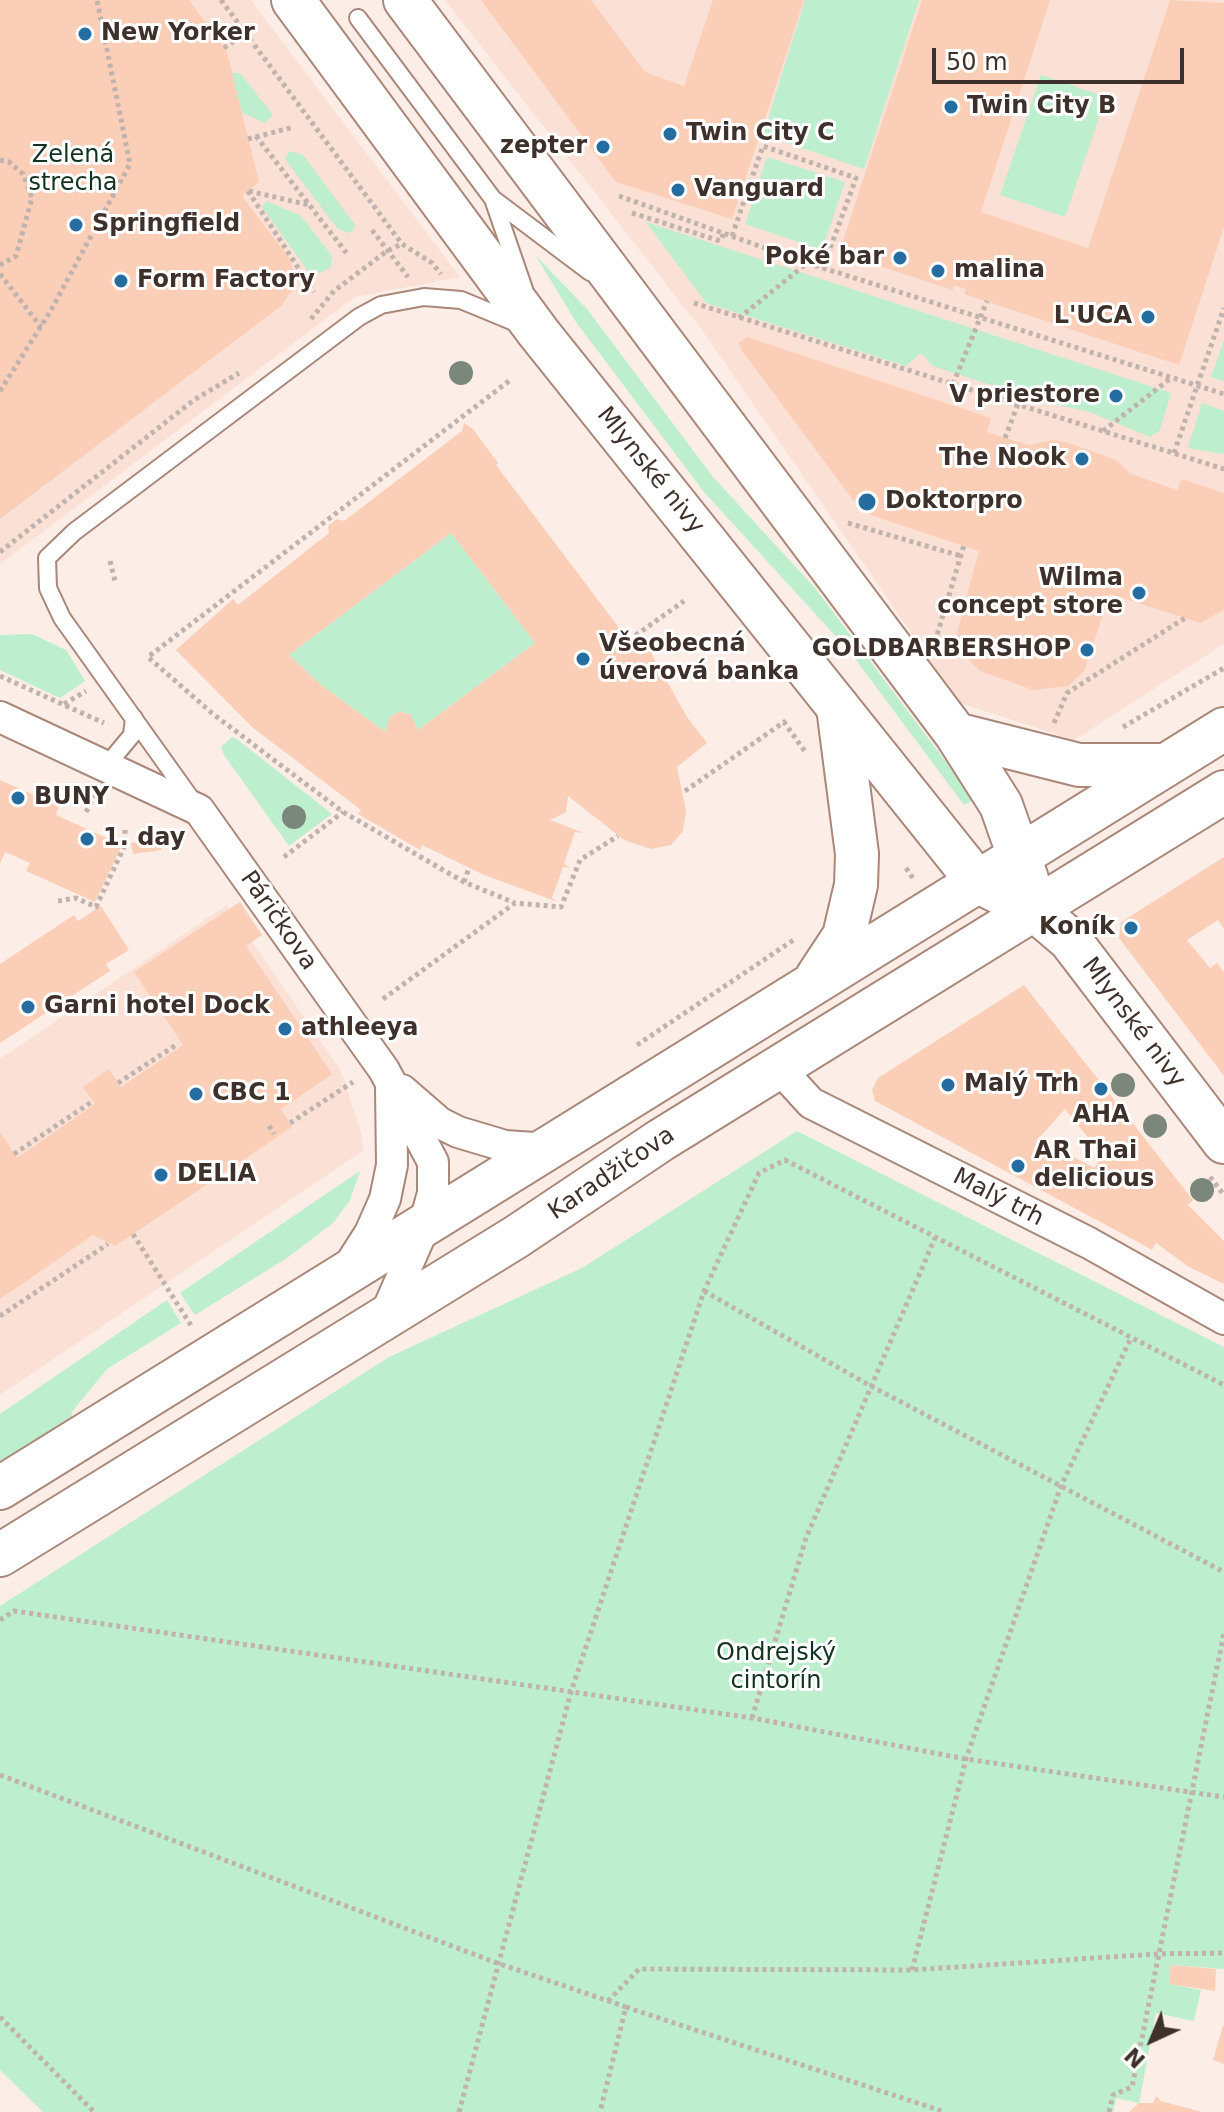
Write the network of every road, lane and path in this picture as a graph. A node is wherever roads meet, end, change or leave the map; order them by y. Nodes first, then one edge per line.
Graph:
1 (97, 0) edge
2 (221, 0) edge
3 (293, 0) edge
4 (405, 0) edge
5 (358, 18) dead end
6 (234, 41) dead end
7 (224, 48) dead end
8 (294, 127) dead end
9 (256, 136) junction
10 (248, 139) dead end
11 (0, 160) edge
12 (619, 196) dead end
13 (493, 199) junction
14 (310, 206) junction
15 (632, 213) dead end
16 (725, 231) junction
17 (732, 236) junction
18 (402, 244) junction
19 (348, 255) dead end
20 (807, 263) junction
21 (0, 265) edge
22 (823, 268) junction
23 (0, 274) edge
24 (314, 292) dead end
25 (461, 300) junction
26 (987, 301) dead end
27 (694, 303) dead end
28 (633, 304) junction
29 (1224, 308) edge
30 (978, 317) junction
31 (739, 318) junction
32 (1222, 322) edge
33 (303, 325) dead end
34 (41, 327) junction
35 (538, 332) junction
36 (248, 368) dead end
37 (1172, 378) junction
38 (509, 381) dead end
39 (953, 384) junction
40 (1197, 385) junction
41 (0, 391) edge
42 (1224, 394) edge
43 (1018, 404) junction
44 (1103, 431) junction
45 (1005, 438) dead end
46 (1174, 453) junction
47 (1224, 469) edge
48 (848, 523) dead end
49 (964, 545) dead end
50 (0, 552) edge
51 (961, 556) junction
52 (110, 561) dead end
53 (115, 581) dead end
54 (684, 601) dead end
55 (1185, 618) dead end
56 (629, 640) dead end
57 (934, 643) dead end
58 (1224, 668) edge
59 (0, 676) edge
60 (87, 690) dead end
61 (63, 704) junction
62 (838, 707) junction
63 (0, 717) edge
64 (784, 722) dead end
65 (133, 727) junction
66 (1224, 729) edge
67 (1050, 731) dead end
68 (1115, 731) dead end
69 (956, 734) junction
70 (107, 765) junction
71 (1165, 765) junction
72 (685, 791) dead end
73 (1224, 792) edge
74 (199, 810) junction
75 (343, 812) junction
76 (125, 830) dead end
77 (618, 836) dead end
78 (1020, 854) junction
79 (284, 857) dead end
80 (469, 868) dead end
81 (977, 881) junction
82 (464, 882) junction
83 (58, 901) dead end
84 (515, 903) junction
85 (1036, 911) junction
86 (800, 935) dead end
87 (814, 981) junction
88 (383, 999) dead end
89 (176, 1045) dead end
90 (632, 1048) dead end
91 (779, 1068) junction
92 (391, 1081) junction
93 (353, 1082) dead end
94 (118, 1083) dead end
95 (93, 1101) dead end
96 (290, 1123) dead end
97 (269, 1126) dead end
98 (274, 1134) dead end
99 (1224, 1142) edge
100 (549, 1149) junction
101 (14, 1154) dead end
102 (423, 1229) junction
103 (133, 1234) dead end
104 (935, 1238) junction
105 (108, 1244) dead end
106 (340, 1281) junction
107 (704, 1291) junction
108 (0, 1316) edge
109 (384, 1318) junction
110 (1224, 1319) edge
111 (193, 1328) dead end
112 (1130, 1340) junction
113 (869, 1385) junction
114 (1224, 1385) edge
115 (1061, 1486) junction
116 (0, 1488) edge
117 (0, 1555) edge
118 (1224, 1572) edge
119 (0, 1620) edge
120 (1224, 1633) edge
121 (571, 1692) junction
122 (752, 1718) junction
123 (966, 1759) junction
124 (0, 1775) edge
125 (1190, 1790) junction
126 (1224, 1797) edge
127 (1224, 1953) edge
128 (1156, 1954) junction
129 (497, 1963) junction
130 (912, 1970) junction
131 (608, 2001) junction
132 (626, 2007) junction
133 (0, 2017) edge
134 (94, 2112) edge
135 (459, 2112) edge
136 (600, 2112) edge
137 (945, 2112) edge
138 (1109, 2112) edge

1 - 34 path
2 - 18 path
3 - 35 main road, Mlynské nivy
4 - 28 main road
5 - 13 lane
6 - 7 path
8 - 9 path
9 - 10 path
9 - 14 path
11 - 21 path
12 - 16 path
13 - 28 lane
13 - 35 lane
14 - 19 path
14 - 24 path
15 - 16 path
16 - 17 path
17 - 20 path
17 - 22 path
18 - 25 path
18 - 33 path
20 - 22 path
20 - 31 path
22 - 30 path
23 - 34 path
25 - 35 lane
25 - 65 lane
26 - 30 path
27 - 31 path
28 - 69 main road
29 - 32 path
30 - 37 path
30 - 39 path
31 - 39 path
32 - 40 path
34 - 41 path
35 - 62 main road, Mlynské nivy
36 - 50 path
37 - 40 path
37 - 44 path
38 - 75 path
39 - 43 path
40 - 42 path
40 - 46 path
43 - 44 path
43 - 45 path
44 - 46 path
46 - 47 path
48 - 51 path
49 - 51 path
51 - 57 path
52 - 53 path
54 - 56 path
55 - 67 path
58 - 68 path
59 - 61 path
60 - 61 path
61 - 65 path
62 - 81 main road, Mlynské nivy
62 - 87 main road
63 - 70 street, Páričkova
64 - 72 path
65 - 70 lane
65 - 74 lane
66 - 71 main road
69 - 71 main road
69 - 78 main road
70 - 74 street, Páričkova
71 - 78 main road
73 - 85 main road, Karadžičova
74 - 92 street, Páričkova
75 - 79 path
75 - 82 path
76 - 83 path
77 - 84 path
78 - 81 main road
78 - 85 main road
80 - 82 path
81 - 85 main road, Mlynské nivy
81 - 87 main road
82 - 84 path
84 - 88 path
85 - 91 main road, Karadžičova
85 - 99 main road, Mlynské nivy
86 - 90 path
87 - 100 main road
89 - 94 path
91 - 109 main road, Karadžičova
91 - 110 street, Malý trh
92 - 100 street
92 - 102 street, Páričkova
92 - 106 street
93 - 96 path
95 - 101 path
97 - 98 path
100 - 102 main road
102 - 106 main road
102 - 109 street, Páričkova
103 - 111 path
104 - 107 path
104 - 112 path
104 - 113 path
105 - 108 path
106 - 116 main road
107 - 113 path
107 - 121 path
109 - 117 main road, Karadžičova
112 - 114 path
112 - 115 path
113 - 115 path
113 - 122 path
115 - 118 path
115 - 123 path
119 - 121 path
120 - 125 path
121 - 122 path
121 - 129 path
122 - 123 path
123 - 125 path
123 - 130 path
124 - 129 path
125 - 126 path
125 - 128 path
127 - 128 path
128 - 130 path
128 - 138 path
129 - 131 path
129 - 135 path
130 - 131 path
131 - 132 path
132 - 136 path
132 - 137 path
133 - 134 path

